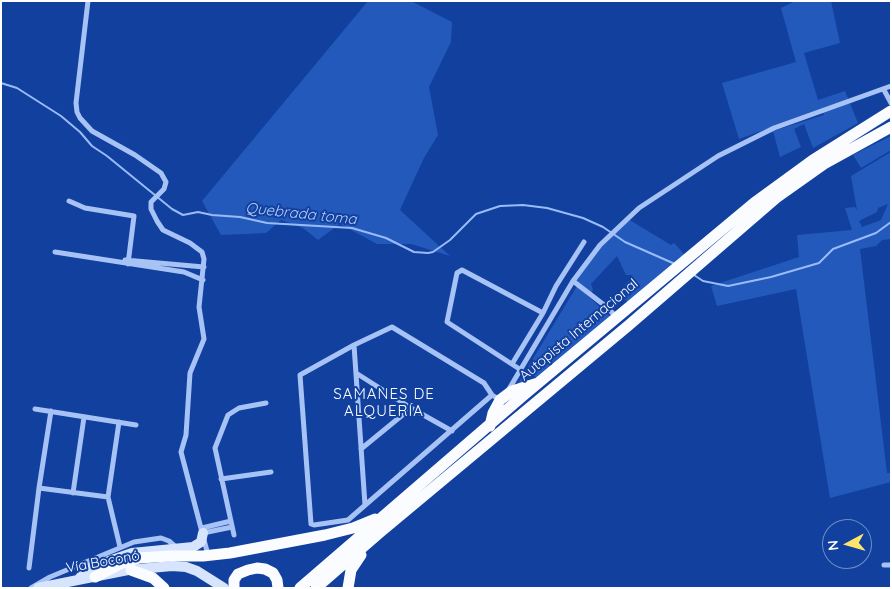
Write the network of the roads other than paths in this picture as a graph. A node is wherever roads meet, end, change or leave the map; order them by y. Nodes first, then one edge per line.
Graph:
1 (88, 1) edge
2 (891, 86) edge
3 (884, 90) junction
4 (891, 102) edge
5 (891, 111) edge
6 (891, 127) edge
7 (69, 201) dead end
8 (584, 242) dead end
9 (55, 252) dead end
10 (128, 262) junction
11 (161, 266) junction
12 (204, 267) junction
13 (203, 280) junction
14 (573, 281) junction
15 (543, 313) junction
16 (617, 318) junction
17 (354, 345) junction
18 (512, 364) junction
19 (521, 370) junction
20 (356, 373) junction
21 (540, 383) junction
22 (499, 396) junction
23 (266, 403) dead end
24 (411, 408) junction
25 (35, 409) dead end
26 (51, 411) junction
27 (84, 416) junction
28 (119, 422) junction
29 (136, 425) dead end
30 (490, 426) junction
31 (452, 431) junction
32 (360, 449) junction
33 (271, 472) dead end
34 (221, 479) junction
35 (39, 488) junction
36 (73, 493) junction
37 (108, 497) junction
38 (365, 505) junction
39 (392, 510) junction
40 (232, 524) junction
41 (203, 531) junction
42 (378, 534) junction
43 (234, 535) dead end
44 (140, 540) junction
45 (120, 547) junction
46 (180, 549) junction
47 (142, 551) junction
48 (208, 556) junction
49 (884, 565) dead end
50 (891, 565) edge
51 (172, 566) junction
52 (29, 568) dead end
53 (131, 570) junction
54 (95, 577) junction
55 (78, 580) junction
56 (31, 588) edge
57 (38, 588) edge
58 (164, 588) edge
59 (214, 588) edge
60 (224, 588) edge
61 (234, 588) edge
62 (278, 588) edge
63 (300, 588) edge
64 (316, 588) edge
65 (348, 588) edge

1 - 12 street
2 - 3 street
3 - 4 street
3 - 14 street
5 - 16 highway, Autopista Internacional
6 - 42 highway, Autopista Internacional
7 - 10 street
8 - 15 street
9 - 10 street
10 - 11 street
11 - 12 street
11 - 13 street
12 - 13 street
13 - 41 street
14 - 16 street
14 - 19 street
15 - 18 street
15 - 18 street
16 - 21 highway, Autopista Internacional
17 - 20 street
17 - 22 street
17 - 38 street
18 - 19 street
19 - 22 street
20 - 24 street
20 - 32 street
21 - 22 highway
21 - 30 highway, Autopista Internacional
22 - 30 highway
22 - 31 street
23 - 34 street
24 - 31 street
24 - 32 street
25 - 26 street
26 - 27 street
26 - 35 street
27 - 28 street
27 - 36 street
28 - 29 street
28 - 37 street
30 - 39 highway, Autopista Internacional
31 - 38 street
32 - 38 street
33 - 34 street
34 - 40 street
35 - 36 street
35 - 52 street
36 - 37 street
37 - 45 street
39 - 48 highway
39 - 63 highway, Autopista Internacional
40 - 41 street
40 - 43 street
41 - 46 main road
41 - 48 street
42 - 64 highway, Autopista Internacional
42 - 65 highway
44 - 45 street
44 - 46 street
44 - 47 street
45 - 56 street
46 - 47 main road
47 - 55 main road
48 - 54 highway
49 - 50 street
51 - 53 main road, Vía Boconó
51 - 59 main road, Vía Boconó
51 - 60 main road, Vía Boconó
53 - 54 main road, Vía Boconó
53 - 58 highway
54 - 55 main road, Vía Boconó
55 - 57 main road, Vía Boconó
61 - 62 highway

